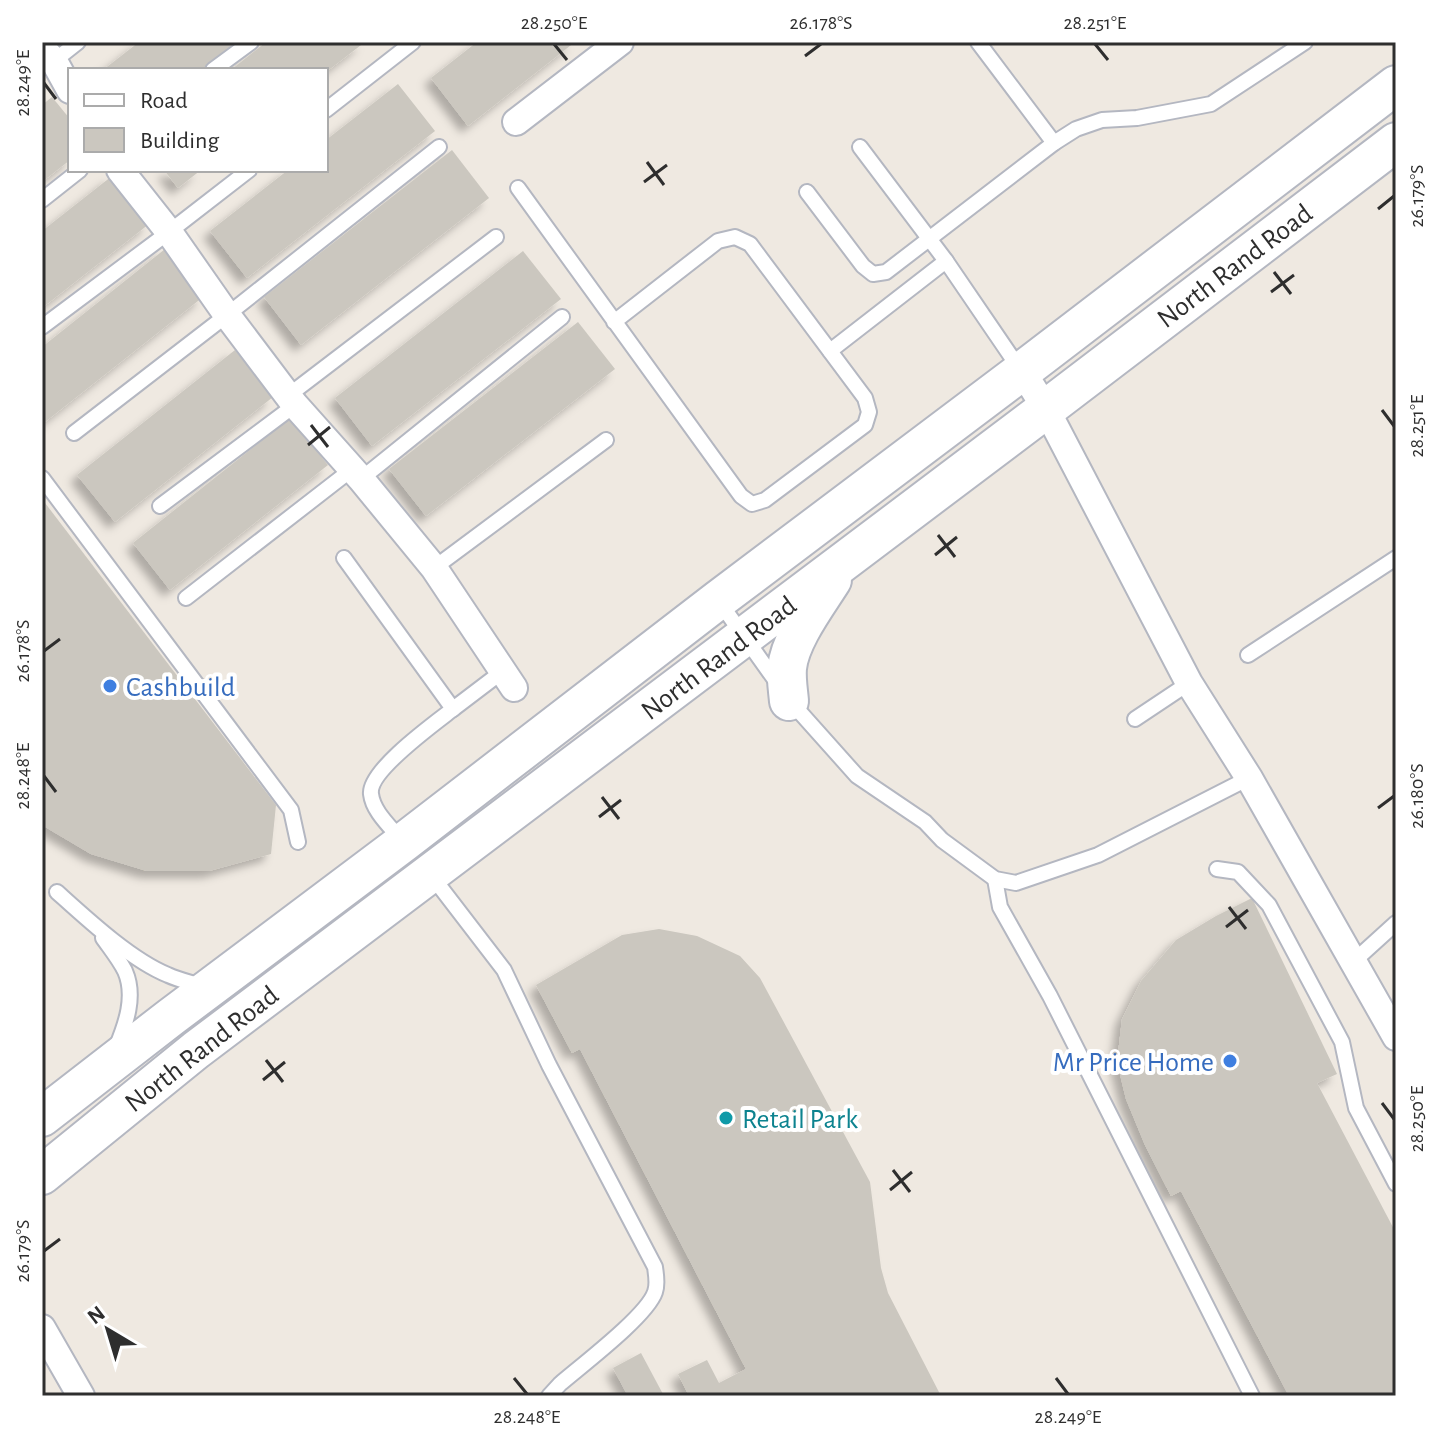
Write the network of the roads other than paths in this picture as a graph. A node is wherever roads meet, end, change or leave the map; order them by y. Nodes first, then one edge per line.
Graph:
1 (78, 42) edge
2 (251, 42) edge
3 (413, 42) edge
4 (620, 42) edge
5 (978, 42) edge
6 (1305, 42) edge
7 (48, 55) edge
8 (216, 68) edge
9 (1396, 85) edge
10 (68, 87) edge
11 (328, 108) edge
12 (1364, 110) junction
13 (516, 122) dead end
14 (1396, 133) edge
15 (1396, 142) edge
16 (1054, 143) junction
17 (439, 147) dead end
18 (860, 147) dead end
19 (77, 172) edge
20 (122, 172) edge
21 (246, 172) edge
22 (518, 188) dead end
23 (807, 192) dead end
24 (42, 200) edge
25 (169, 232) junction
26 (496, 237) dead end
27 (930, 238) junction
28 (946, 261) junction
29 (227, 315) junction
30 (562, 317) dead end
31 (614, 322) junction
32 (42, 327) edge
33 (830, 351) junction
34 (1022, 371) junction
35 (292, 400) junction
36 (1046, 409) junction
37 (74, 433) dead end
38 (606, 440) dead end
39 (356, 475) junction
40 (42, 478) edge
41 (160, 506) dead end
42 (344, 558) dead end
43 (1396, 558) edge
44 (841, 564) junction
45 (434, 568) junction
46 (186, 598) dead end
47 (718, 600) junction
48 (744, 638) junction
49 (1248, 655) dead end
50 (508, 680) joint
51 (1189, 683) junction
52 (789, 701) junction
53 (453, 709) junction
54 (1135, 719) dead end
55 (1249, 778) junction
56 (298, 842) dead end
57 (417, 858) junction
58 (1217, 869) dead end
59 (995, 879) junction
60 (57, 892) dead end
61 (1396, 923) edge
62 (94, 924) junction
63 (1353, 962) junction
64 (208, 988) junction
65 (1396, 1037) edge
66 (109, 1064) junction
67 (42, 1117) edge
68 (42, 1175) edge
69 (1396, 1184) edge
70 (42, 1328) edge
71 (81, 1396) edge
72 (549, 1396) edge
73 (1252, 1396) edge

1 - 7 lane
2 - 8 lane
3 - 11 lane
4 - 13 street
5 - 16 lane
6 - 16 lane
7 - 10 street
9 - 12 main road, North Rand Road
12 - 14 main road
12 - 34 main road, North Rand Road
15 - 36 main road, North Rand Road
16 - 27 lane
17 - 29 lane
18 - 27 lane
19 - 24 lane
20 - 25 street
21 - 25 lane
22 - 31 lane
23 - 27 lane
25 - 29 street
25 - 32 lane
26 - 35 lane
27 - 28 lane
28 - 33 lane
28 - 34 lane
29 - 35 street
29 - 37 lane
30 - 39 lane
31 - 33 lane
31 - 33 lane
34 - 36 street
34 - 47 main road, North Rand Road
35 - 39 street
35 - 41 lane
36 - 44 main road, North Rand Road
36 - 51 street
38 - 45 lane
39 - 45 street
39 - 46 lane
40 - 56 lane
42 - 53 lane
43 - 49 lane
44 - 48 main road, North Rand Road
44 - 52 main road
45 - 50 street
47 - 48 lane
47 - 57 main road, North Rand Road
48 - 52 lane
48 - 57 main road, North Rand Road
50 - 53 lane
51 - 54 lane
51 - 55 street
52 - 59 lane
53 - 57 lane
55 - 59 lane
55 - 63 street
57 - 64 main road, North Rand Road
57 - 68 main road, North Rand Road
57 - 72 lane
58 - 69 lane
59 - 73 lane
60 - 62 lane
61 - 63 lane
62 - 64 lane
62 - 66 lane
63 - 65 street
64 - 66 main road, North Rand Road
66 - 67 main road, North Rand Road
70 - 71 street

